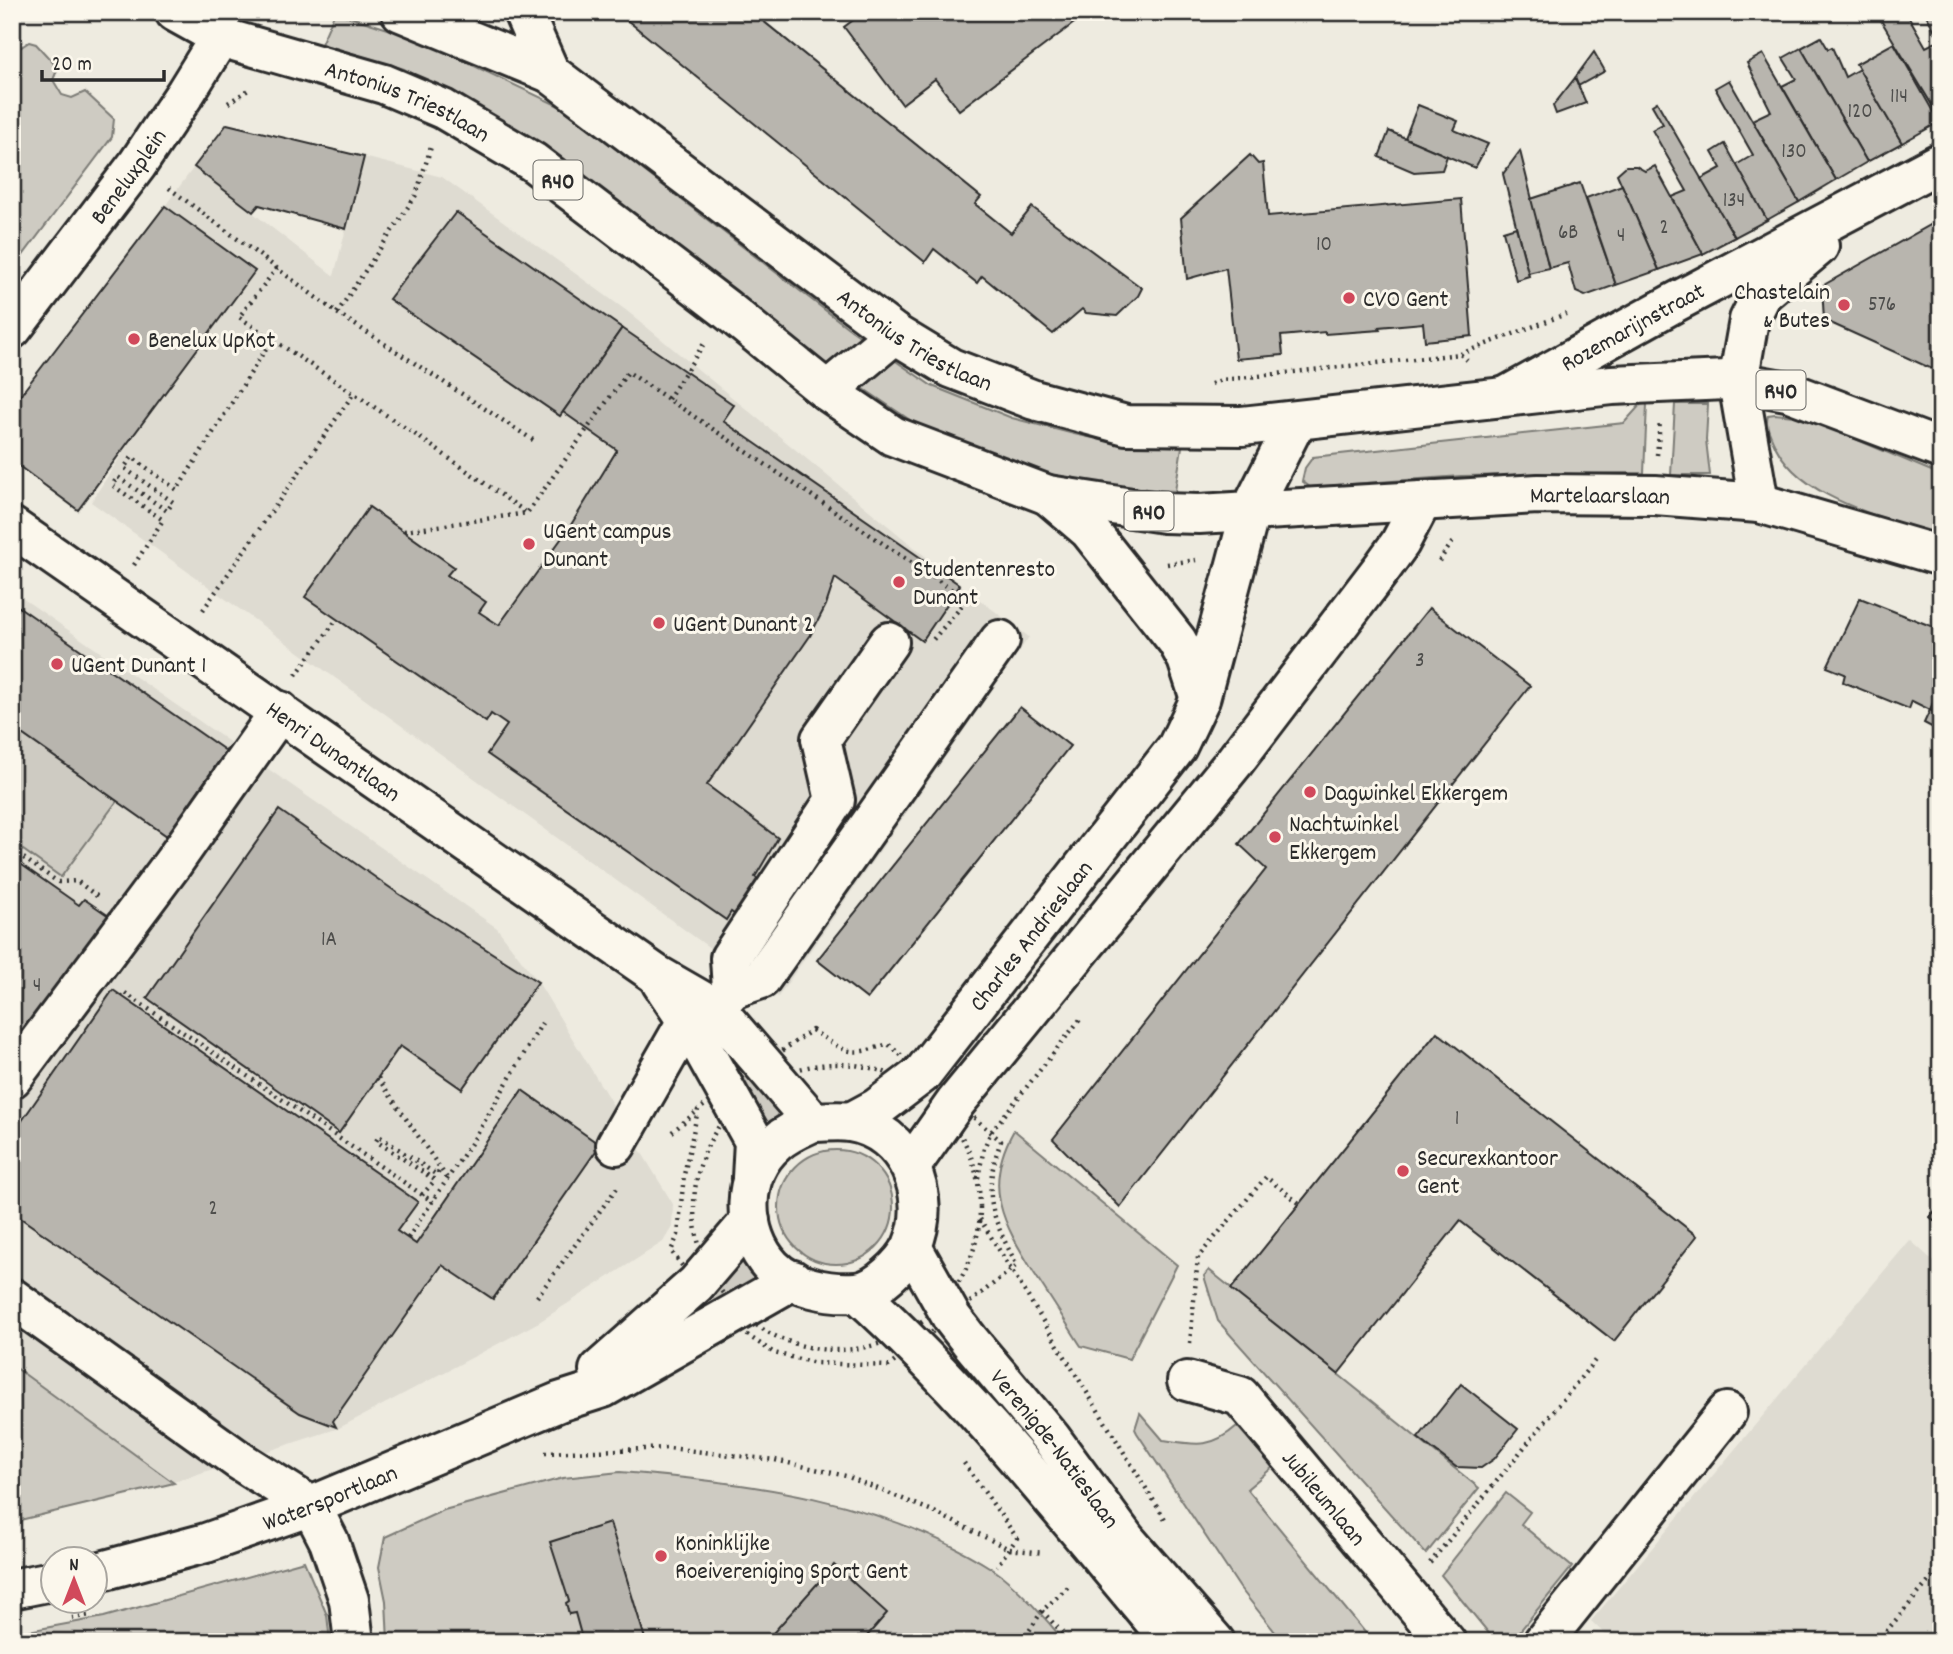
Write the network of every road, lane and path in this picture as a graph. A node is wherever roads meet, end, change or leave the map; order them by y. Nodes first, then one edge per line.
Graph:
1 (176, 12) edge
2 (401, 12) edge
3 (523, 12) edge
4 (220, 24) edge
5 (550, 73) junction
6 (443, 109) junction
7 (1941, 162) edge
8 (137, 165) junction
9 (1871, 202) junction
10 (277, 268) junction
11 (337, 313) junction
12 (12, 329) edge
13 (895, 334) junction
14 (272, 338) junction
15 (686, 372) dead end
16 (1662, 382) junction
17 (1738, 382) junction
18 (827, 391) junction
19 (354, 393) junction
20 (1508, 396) junction
21 (668, 399) junction
22 (1297, 421) junction
23 (533, 440) dead end
24 (1941, 449) edge
25 (1048, 495) junction
26 (1655, 495) junction
27 (1422, 501) junction
28 (1759, 503) junction
29 (1250, 512) junction
30 (527, 513) junction
31 (12, 527) edge
32 (155, 531) dead end
33 (404, 531) dead end
34 (1941, 556) edge
35 (223, 583) dead end
36 (337, 619) dead end
37 (1000, 640) dead end
38 (889, 642) joint
39 (276, 709) junction
40 (1195, 712) junction
41 (1235, 761) junction
42 (12, 850) edge
43 (130, 920) junction
44 (92, 971) junction
45 (711, 1006) junction
46 (542, 1023) dead end
47 (895, 1052) dead end
48 (764, 1064) junction
49 (12, 1078) edge
50 (378, 1078) dead end
51 (711, 1100) junction
52 (813, 1122) junction
53 (851, 1122) junction
54 (991, 1132) dead end
55 (667, 1135) dead end
56 (619, 1163) joint
57 (911, 1166) junction
58 (440, 1169) junction
59 (447, 1178) junction
60 (752, 1178) junction
61 (422, 1195) junction
62 (433, 1202) junction
63 (1300, 1203) dead end
64 (979, 1219) dead end
65 (750, 1222) junction
66 (408, 1238) dead end
67 (912, 1247) junction
68 (1011, 1270) junction
69 (793, 1280) junction
70 (696, 1284) junction
71 (858, 1293) junction
72 (537, 1297) dead end
73 (12, 1298) edge
74 (722, 1318) junction
75 (952, 1318) junction
76 (1596, 1359) dead end
77 (900, 1362) junction
78 (1187, 1381) joint
79 (559, 1402) junction
80 (1727, 1412) dead end
81 (540, 1453) dead end
82 (961, 1459) dead end
83 (311, 1506) junction
84 (1168, 1523) dead end
85 (1009, 1549) junction
86 (1046, 1553) dead end
87 (1107, 1561) junction
88 (997, 1566) dead end
89 (1941, 1567) edge
90 (108, 1569) edge
91 (38, 1584) edge
92 (12, 1589) edge
93 (1405, 1594) junction
94 (1042, 1611) junction
95 (354, 1642) edge
96 (1022, 1642) edge
97 (1071, 1642) edge
98 (1172, 1642) edge
99 (1214, 1642) edge
100 (1446, 1642) edge
101 (1543, 1642) edge
102 (1877, 1642) edge

1 - 4 street, Antonius Triestlaan / R40
2 - 5 street, Antonius Triestlaan / R40
3 - 5 street
4 - 6 street, Antonius Triestlaan / R40
4 - 8 street, Beneluxplein
5 - 13 street, Antonius Triestlaan / R40
6 - 11 path
6 - 18 street, Antonius Triestlaan / R40
7 - 9 street, Rozemarijnstraat
8 - 10 path
8 - 12 street, Beneluxplein
9 - 17 street, Rozemarijnstraat
9 - 20 street, Rozemarijnstraat
10 - 11 path
10 - 14 path
11 - 23 path
13 - 18 street
13 - 22 street, Antonius Triestlaan / R40
14 - 19 path
14 - 32 path
15 - 21 path
16 - 17 street, R40
16 - 20 street, R40
16 - 26 path
17 - 24 street, R40
17 - 28 street, Rozemarijnstraat
18 - 25 street, Antonius Triestlaan / R40
19 - 30 path
19 - 35 path
20 - 22 street, Antonius Triestlaan / R40
21 - 30 path
21 - 38 path
22 - 29 street, Charles Andrieslaan
25 - 29 street, Antonius Triestlaan / R40
25 - 40 street
26 - 27 street, Martelaarslaan / R40
26 - 28 street, Martelaarslaan / R40
27 - 29 street, Martelaarslaan / R40
27 - 41 street, Charles Andrieslaan
28 - 34 street, Martelaarslaan / R40
29 - 40 street, Charles Andrieslaan
30 - 33 path
31 - 39 street, Henri Dunantlaan
36 - 39 path
37 - 45 street
38 - 45 street
39 - 43 street
39 - 45 street, Henri Dunantlaan
40 - 41 street
40 - 53 street, Charles Andrieslaan
41 - 57 street, Charles Andrieslaan
42 - 43 path
43 - 44 street
44 - 49 street
44 - 61 path
45 - 48 street, Henri Dunantlaan
45 - 51 street
45 - 56 street
46 - 59 path
47 - 48 path
48 - 51 path
48 - 52 street, Henri Dunantlaan
50 - 58 path
51 - 55 path
51 - 60 street
51 - 70 path
52 - 53 street, Charles Andrieslaan
52 - 60 street, Charles Andrieslaan
53 - 57 street, Charles Andrieslaan
54 - 68 path
56 - 72 path
57 - 67 street, Charles Andrieslaan
58 - 59 path
58 - 61 path
59 - 62 path
60 - 65 street, Charles Andrieslaan
61 - 62 path
62 - 66 path
63 - 78 path
64 - 68 path
65 - 69 street, Charles Andrieslaan
65 - 70 street, Watersportlaan
67 - 71 street, Charles Andrieslaan
67 - 75 street, Verenigde-Natieslaan
68 - 75 path
68 - 84 path
69 - 71 street, Charles Andrieslaan
69 - 74 street, Watersportlaan
70 - 74 path
70 - 79 street, Watersportlaan
71 - 77 street, Verenigde-Natieslaan
73 - 83 street
74 - 77 path
74 - 79 street, Watersportlaan
75 - 77 path
75 - 99 street, Verenigde-Natieslaan
76 - 93 path
77 - 87 street, Verenigde-Natieslaan
78 - 93 street, Jubileumlaan
79 - 83 street, Watersportlaan
80 - 101 street
81 - 85 path
82 - 85 path
83 - 90 street, Watersportlaan
83 - 95 street
85 - 86 path
85 - 88 path
87 - 94 path
87 - 98 street, Verenigde-Natieslaan
89 - 102 path
91 - 92 street
93 - 100 street, Jubileumlaan
94 - 96 path
94 - 97 path

